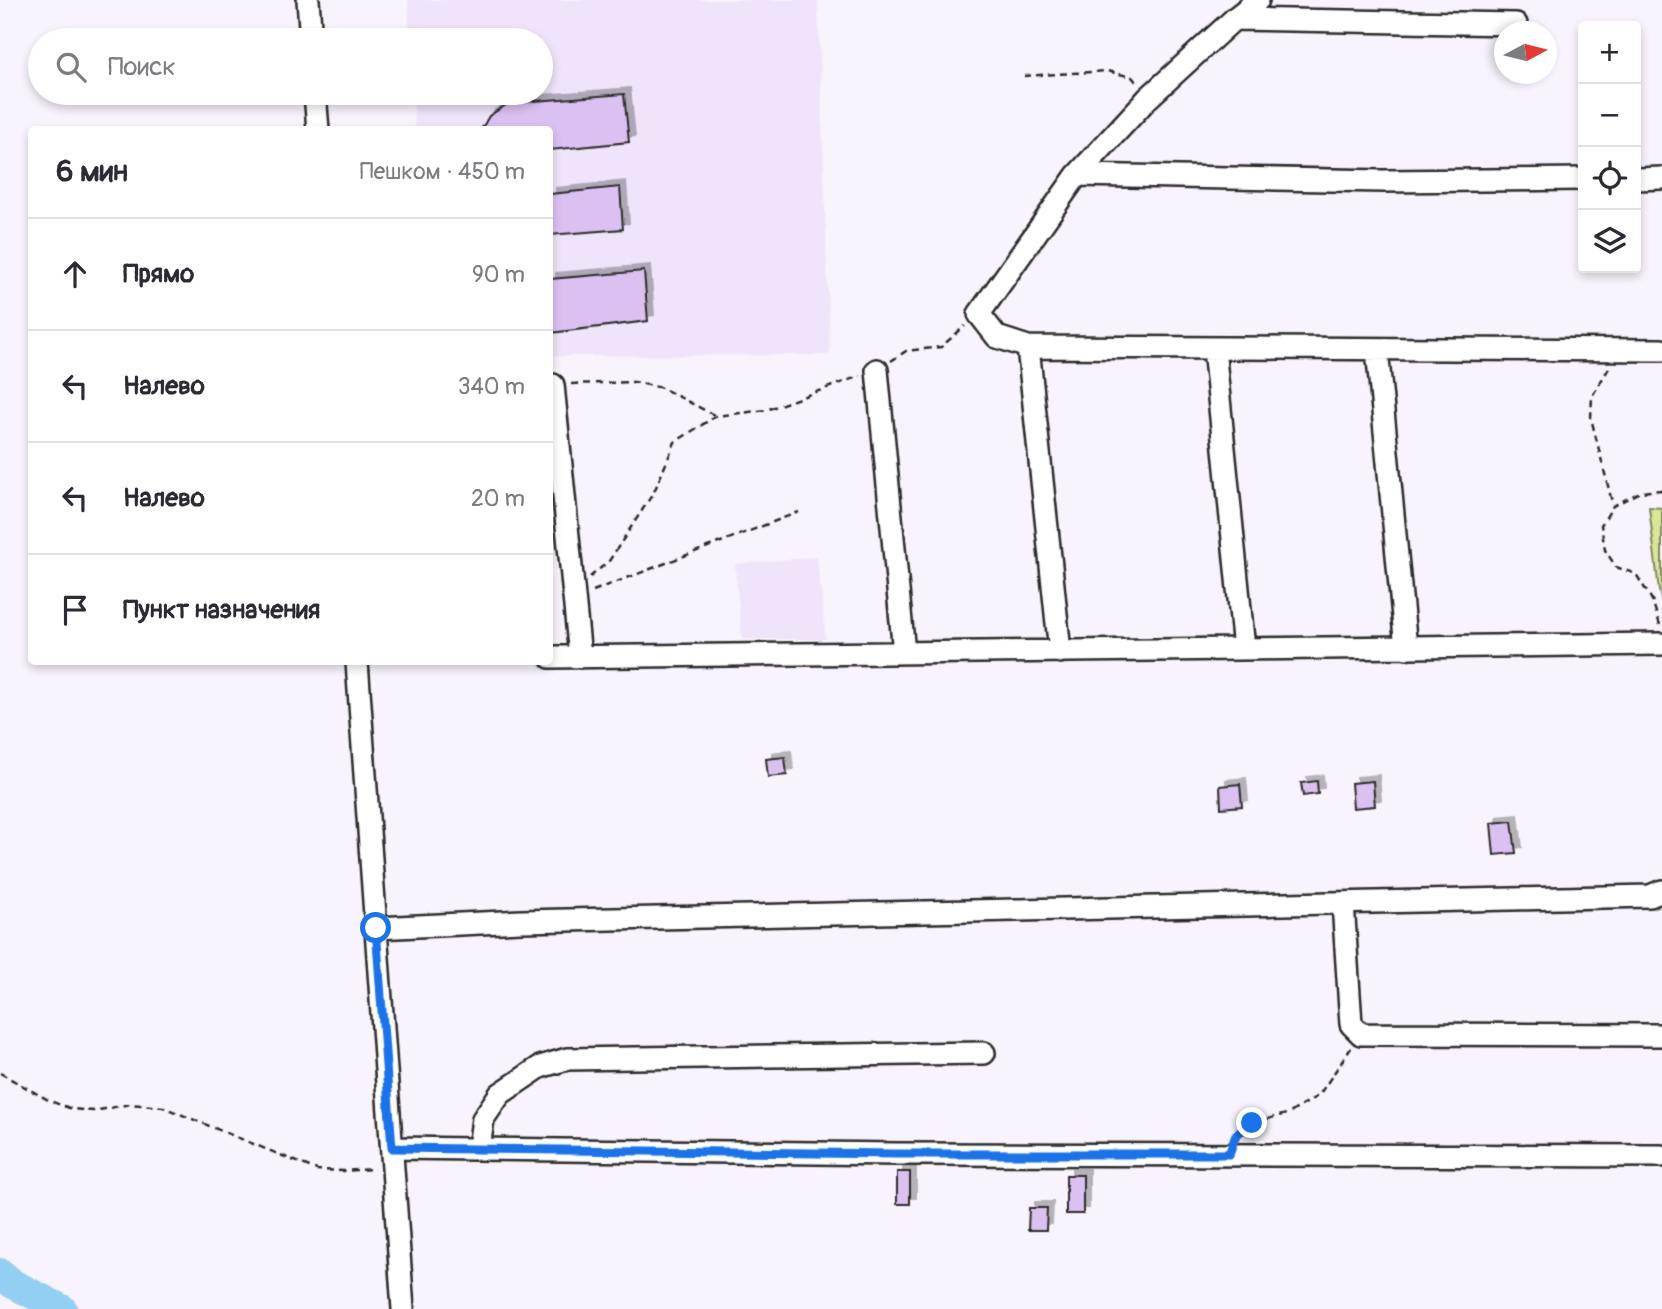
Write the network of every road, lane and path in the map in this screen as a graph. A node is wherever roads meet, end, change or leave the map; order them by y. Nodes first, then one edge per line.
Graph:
1 (308, 0) edge
2 (1258, 0) edge
3 (1234, 19) junction
4 (1494, 24) edge
5 (310, 28) edge
6 (1024, 76) dead end
7 (1148, 98) junction
8 (316, 105) edge
9 (318, 126) edge
10 (1077, 175) junction
11 (1662, 178) edge
12 (1578, 179) edge
13 (1641, 179) edge
14 (979, 314) junction
15 (1028, 347) junction
16 (1214, 348) junction
17 (1377, 349) junction
18 (1620, 350) junction
19 (1662, 350) edge
20 (877, 370) junction
21 (554, 384) joint
22 (716, 416) junction
23 (1662, 490) edge
24 (1613, 506) junction
25 (799, 512) dead end
26 (574, 594) junction
27 (1662, 631) edge
28 (1662, 644) edge
29 (1406, 648) junction
30 (1244, 649) junction
31 (1060, 652) junction
32 (904, 653) junction
33 (553, 657) edge
34 (580, 657) junction
35 (357, 665) edge
36 (1662, 891) edge
37 (1343, 903) junction
38 (376, 928) junction
39 (1361, 1034) junction
40 (1662, 1035) edge
41 (984, 1054) dead end
42 (0, 1073) edge
43 (479, 1149) junction
44 (1229, 1154) junction
45 (1662, 1156) edge
46 (392, 1158) junction
47 (403, 1309) edge

1 - 5 street
2 - 3 street
3 - 4 street
3 - 7 street
6 - 7 path
7 - 10 street
8 - 9 street
10 - 12 street
10 - 14 street
11 - 13 street
14 - 15 street
14 - 20 path
15 - 16 street
15 - 31 street
16 - 17 street
16 - 30 street
17 - 18 street
17 - 29 street
18 - 19 street
18 - 24 path
20 - 22 path
20 - 32 street
21 - 22 path
21 - 26 street
22 - 26 path
23 - 24 path
24 - 27 path
25 - 26 path
26 - 34 street
28 - 29 street
29 - 30 street
30 - 31 street
31 - 32 street
32 - 34 street
33 - 34 street
35 - 38 street
36 - 37 street
37 - 38 street
37 - 39 street
38 - 46 street
39 - 40 street
39 - 44 path
41 - 43 street
42 - 46 path
43 - 44 street
43 - 46 street
44 - 45 street
46 - 47 street

